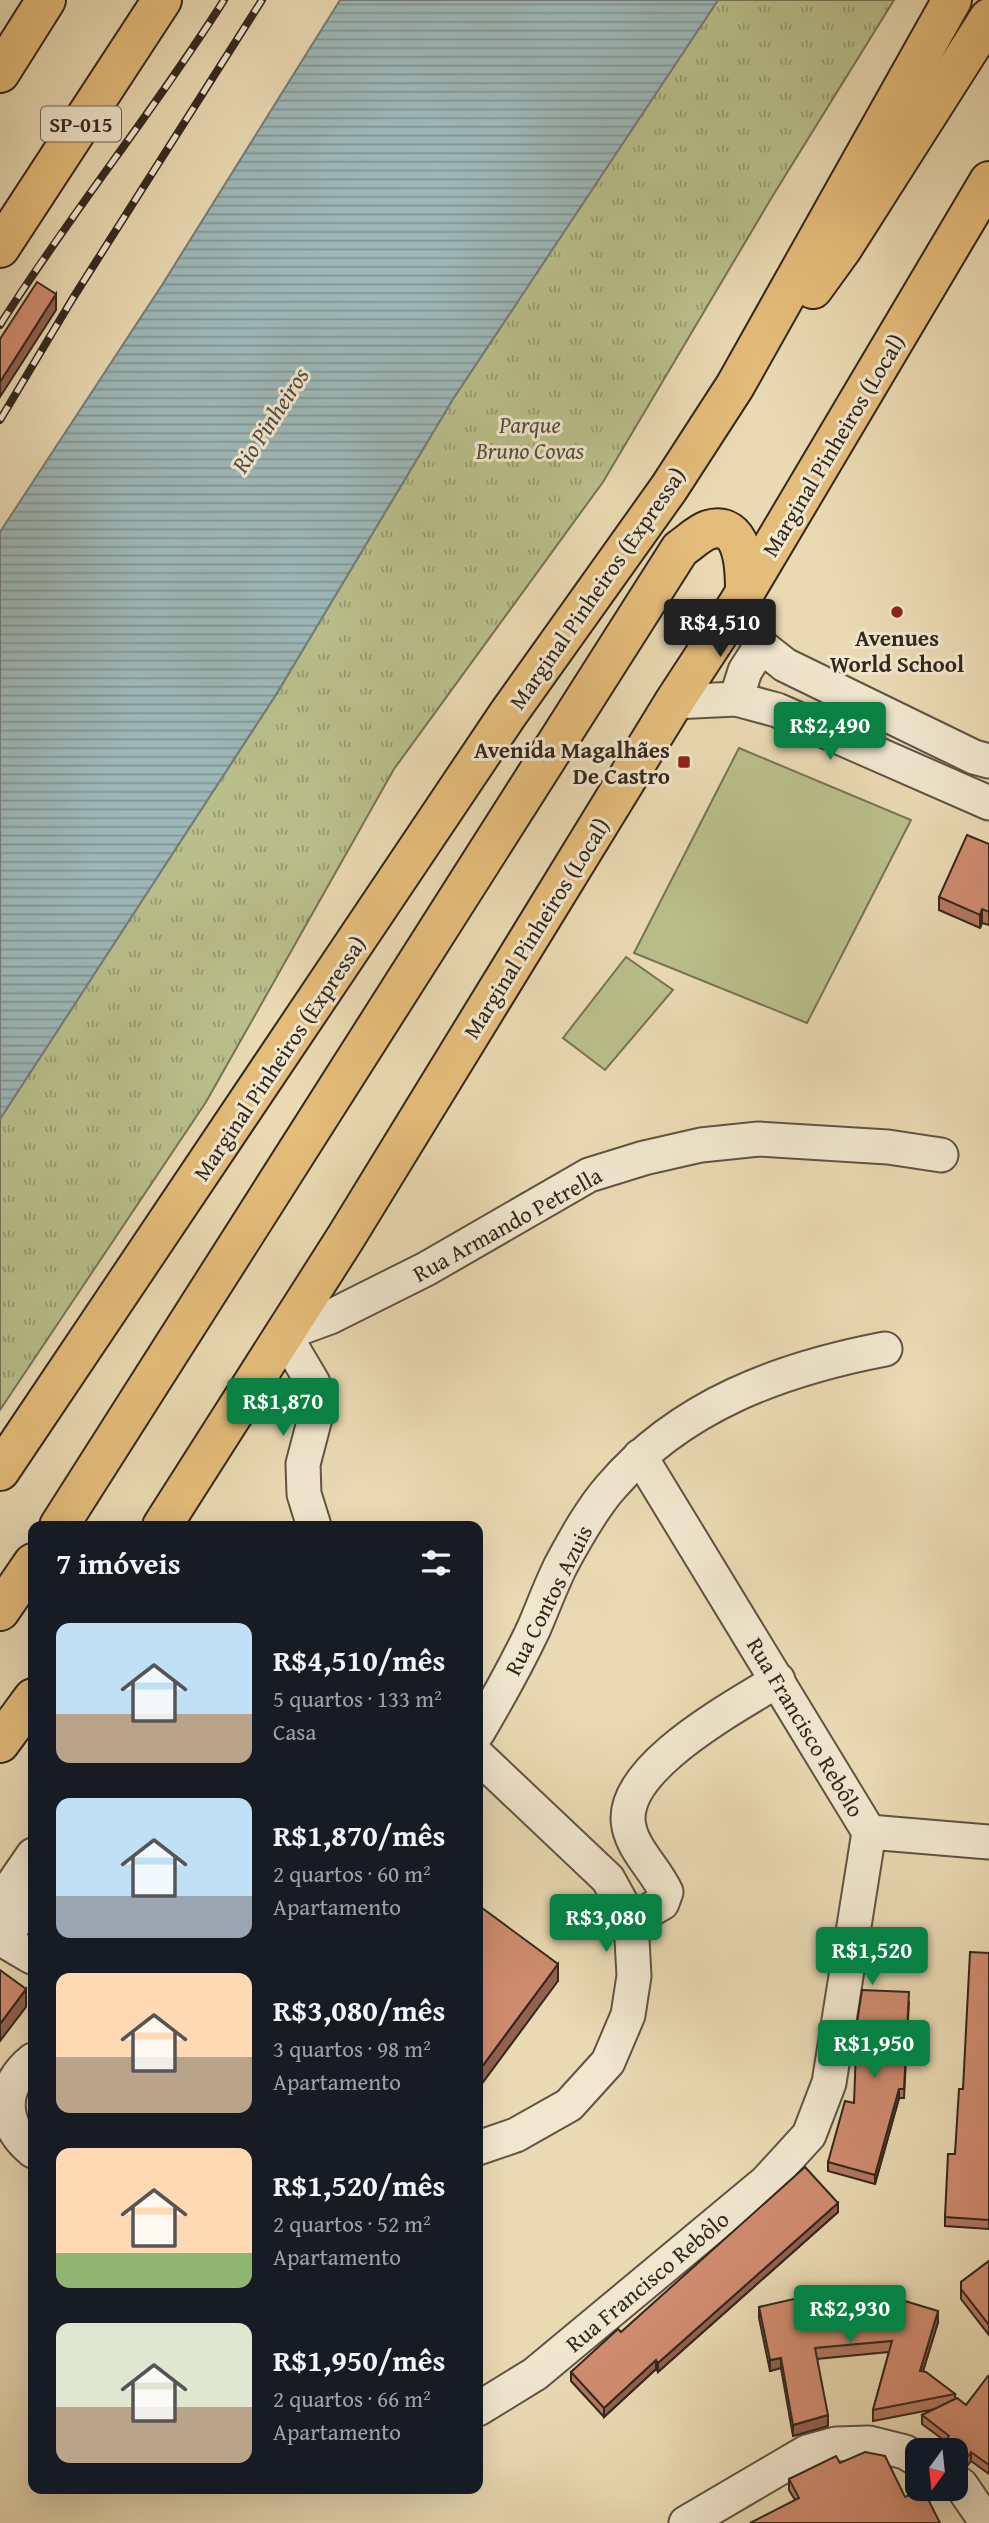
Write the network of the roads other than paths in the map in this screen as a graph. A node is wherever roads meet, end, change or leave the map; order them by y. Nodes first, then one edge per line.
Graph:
1 (47, 0) edge
2 (162, 0) edge
3 (952, 0) edge
4 (989, 18) edge
5 (0, 73) edge
6 (985, 195) edge
7 (0, 248) edge
8 (734, 386) junction
9 (742, 597) junction
10 (761, 646) junction
11 (736, 699) junction
12 (674, 702) junction
13 (989, 761) edge
14 (989, 803) edge
15 (941, 1155) dead end
16 (284, 1334) junction
17 (886, 1349) dead end
18 (640, 1456) junction
19 (0, 1471) edge
20 (176, 1520) edge
21 (62, 1521) edge
22 (312, 1521) edge
23 (28, 1570) edge
24 (0, 1611) edge
25 (778, 1680) junction
26 (28, 1705) edge
27 (483, 1723) edge
28 (0, 1743) edge
29 (483, 1761) edge
30 (869, 1832) junction
31 (989, 1842) edge
32 (28, 1862) edge
33 (0, 1903) edge
34 (28, 1903) edge
35 (631, 1921) junction
36 (28, 1955) edge
37 (28, 2065) edge
38 (483, 2146) edge
39 (28, 2147) edge
40 (483, 2406) edge
41 (905, 2452) edge
42 (968, 2495) edge
43 (686, 2523) edge
44 (987, 2523) edge

1 - 5 highway
2 - 7 highway, SP-015
3 - 8 highway, Marginal Pinheiros (Expressa)
4 - 8 highway
6 - 9 highway, Marginal Pinheiros (Local)
8 - 19 highway, Marginal Pinheiros (Expressa)
9 - 10 street
9 - 12 highway, Marginal Pinheiros (Local)
9 - 21 highway
10 - 11 street
10 - 13 street
11 - 12 street
11 - 14 street
12 - 16 highway, Marginal Pinheiros (Local)
15 - 16 street, Rua Armando Petrella
16 - 20 highway, Marginal Pinheiros (Local)
16 - 22 street
17 - 18 street, Rua Contos Azuis
18 - 25 street, Rua Francisco Rebôlo
18 - 27 street, Rua Contos Azuis
23 - 24 highway
25 - 30 street, Rua Francisco Rebôlo
25 - 35 street
26 - 28 highway
29 - 35 street
30 - 31 street
30 - 40 street, Rua Francisco Rebôlo
32 - 33 street
34 - 36 street
35 - 38 street
37 - 39 street
41 - 43 street
42 - 44 street

